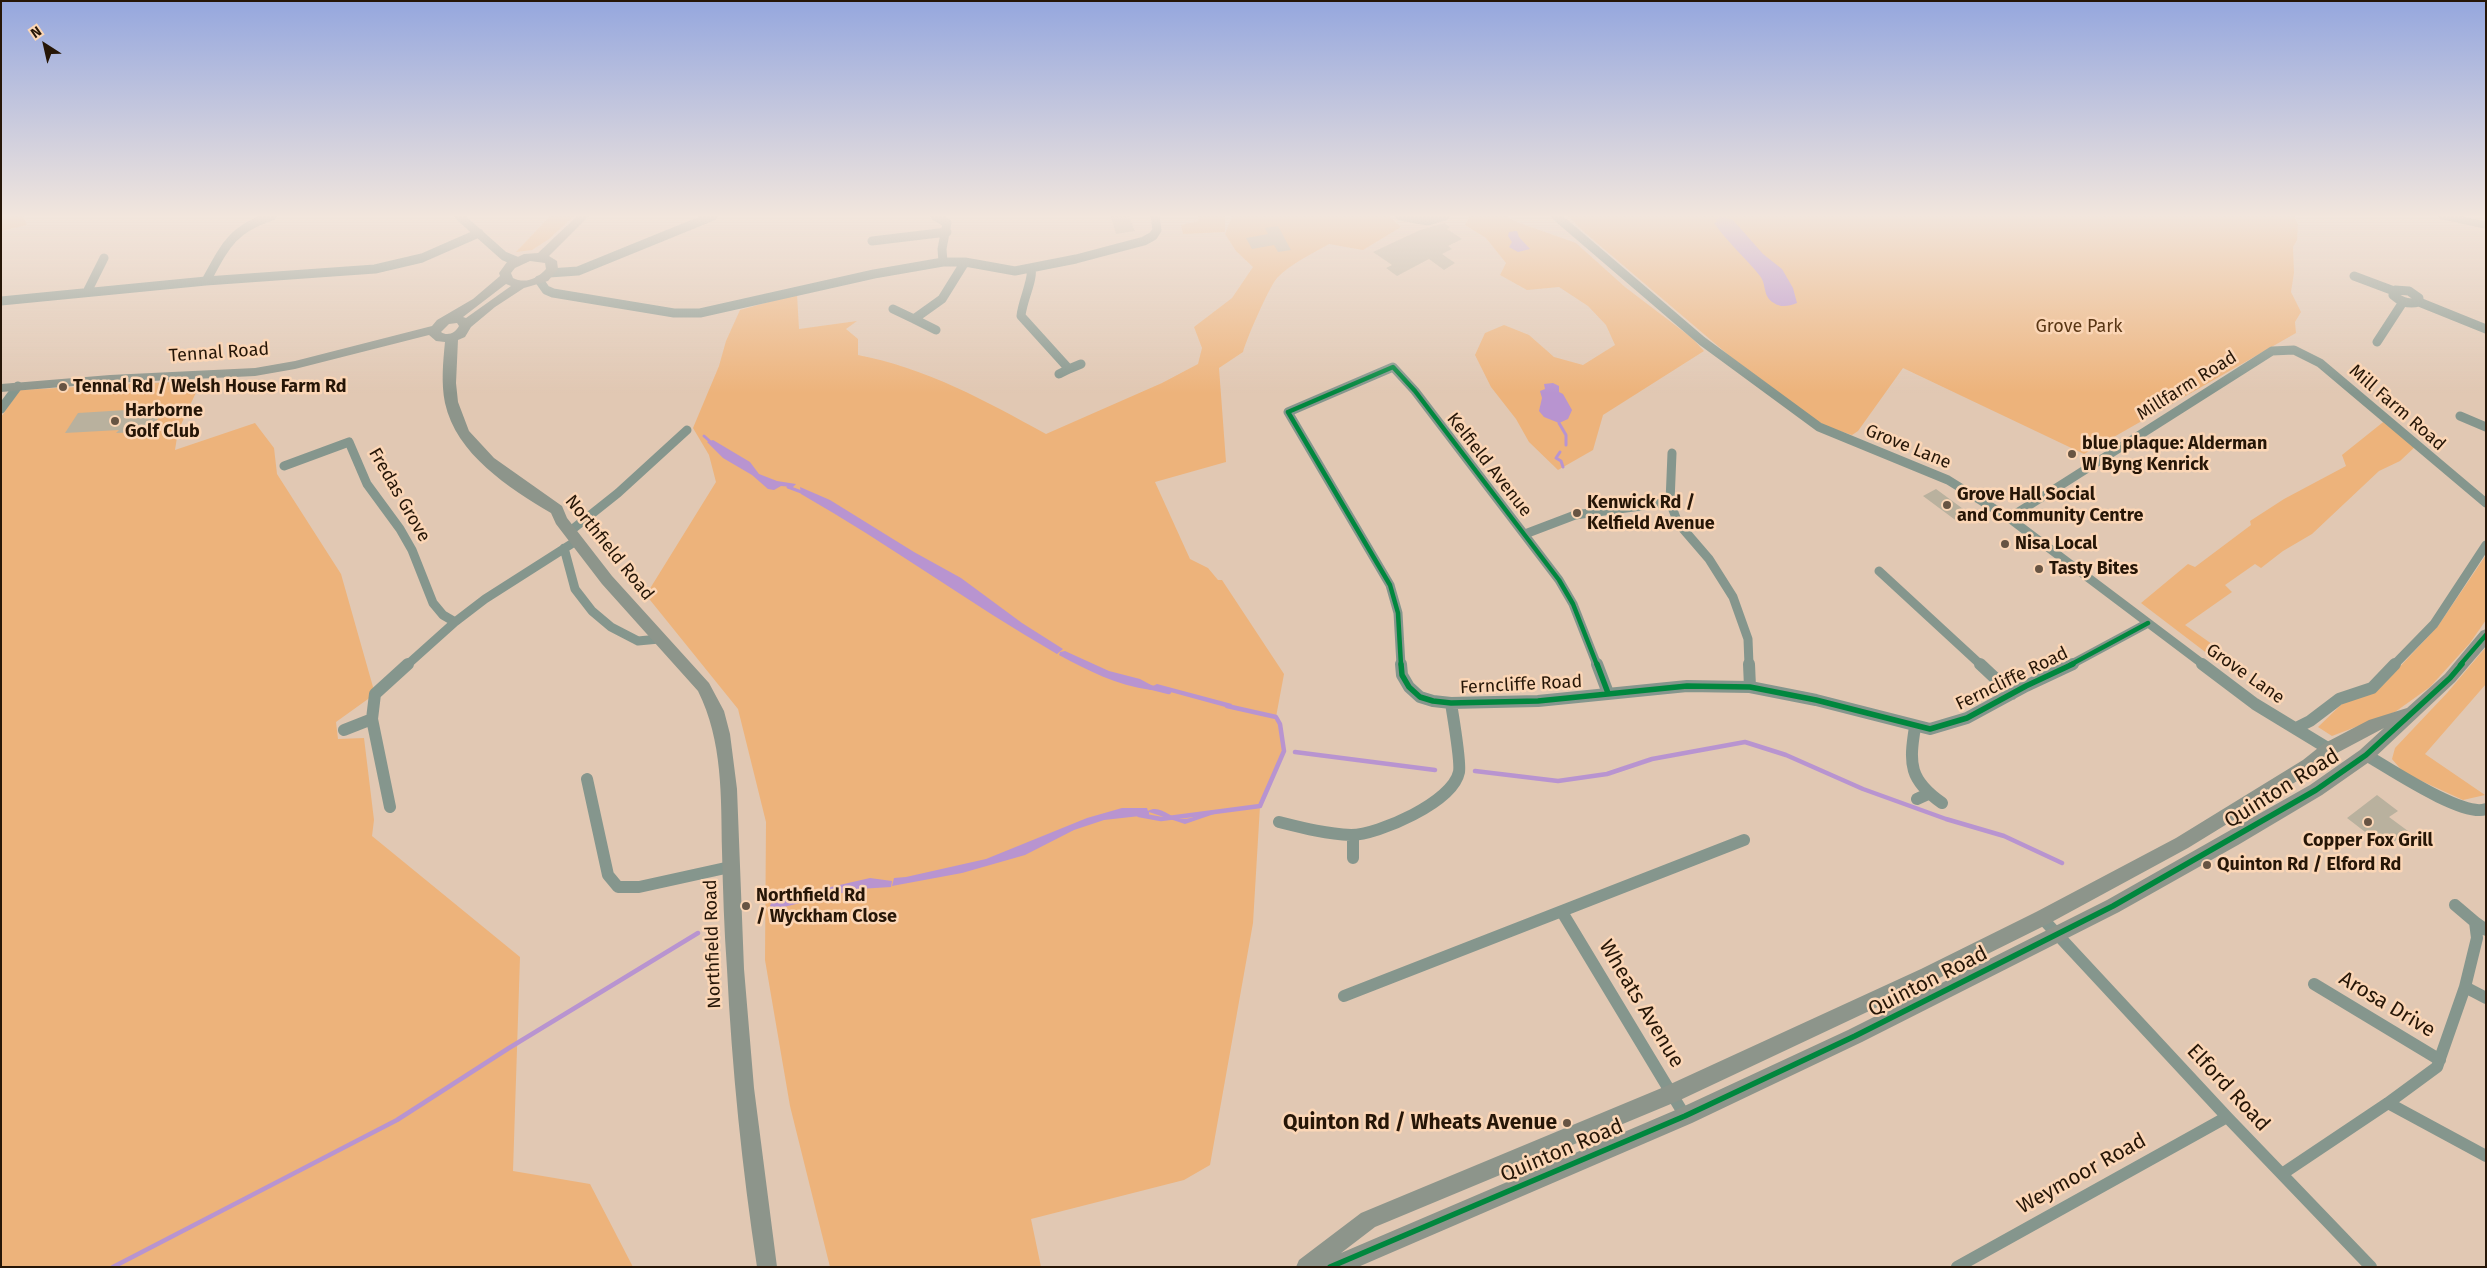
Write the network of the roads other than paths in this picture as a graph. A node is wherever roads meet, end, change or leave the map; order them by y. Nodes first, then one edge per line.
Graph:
1 (95, 275) edge
2 (210, 275) edge
3 (302, 275) edge
4 (547, 275) edge
5 (864, 275) edge
6 (957, 275) edge
7 (1033, 275) edge
8 (1623, 275) edge
9 (2354, 276) dead end
10 (506, 277) joint
11 (539, 280) junction
12 (206, 282) junction
13 (522, 284) junction
14 (2394, 291) junction
15 (87, 292) junction
16 (1, 301) edge
17 (2403, 302) junction
18 (2419, 302) junction
19 (893, 309) dead end
20 (914, 319) junction
21 (450, 320) junction
22 (466, 325) junction
23 (435, 329) junction
24 (2486, 329) edge
25 (936, 330) dead end
26 (452, 338) junction
27 (2378, 342) dead end
28 (2282, 348) joint
29 (1081, 364) dead end
30 (1069, 369) junction
31 (1059, 374) dead end
32 (18, 386) junction
33 (1, 388) edge
34 (1, 409) edge
35 (2460, 416) dead end
36 (1290, 418) joint
37 (2486, 427) edge
38 (687, 430) dead end
39 (1672, 453) dead end
40 (284, 466) dead end
41 (1670, 502) junction
42 (2486, 503) edge
43 (2009, 518) junction
44 (1525, 534) junction
45 (570, 540) junction
46 (2486, 545) edge
47 (1879, 571) dead end
48 (455, 622) junction
49 (2148, 623) junction
50 (2486, 636) edge
51 (659, 639) junction
52 (1750, 687) junction
53 (1608, 693) junction
54 (2012, 694) junction
55 (1451, 703) junction
56 (2415, 711) junction
57 (372, 720) junction
58 (1915, 727) junction
59 (2296, 728) junction
60 (344, 730) dead end
61 (2352, 737) junction
62 (2368, 753) junction
63 (2323, 754) junction
64 (2337, 775) junction
65 (587, 779) dead end
66 (1928, 794) junction
67 (1917, 799) dead end
68 (1942, 803) dead end
69 (390, 807) dead end
70 (2486, 808) edge
71 (1279, 822) dead end
72 (1353, 835) junction
73 (1744, 840) dead end
74 (1353, 858) dead end
75 (730, 867) junction
76 (2455, 905) dead end
77 (1562, 912) junction
78 (2042, 918) junction
79 (2475, 922) junction
80 (2486, 930) edge
81 (2059, 934) junction
82 (2314, 984) dead end
83 (2465, 987) junction
84 (1344, 996) dead end
85 (2486, 998) edge
86 (2440, 1060) junction
87 (1671, 1094) junction
88 (2388, 1103) junction
89 (1685, 1116) junction
90 (2227, 1117) junction
91 (2486, 1156) edge
92 (2282, 1174) junction
93 (767, 1267) edge
94 (1306, 1267) edge
95 (1330, 1267) edge
96 (1957, 1267) edge
97 (2370, 1267) edge

1 - 15 street
2 - 12 street
3 - 12 street
4 - 11 street
5 - 11 street
6 - 20 street
7 - 30 street
8 - 43 street, Grove Lane
9 - 14 street
10 - 13 street
10 - 21 street
11 - 13 street
12 - 15 street
13 - 22 street
14 - 17 street
14 - 18 street
15 - 16 street
17 - 18 street
17 - 27 street
18 - 24 street
19 - 20 street
20 - 25 street
21 - 22 street
21 - 23 street, Tennal Road
22 - 26 street
23 - 26 street
23 - 32 street, Tennal Road
26 - 45 street, Northfield Road
28 - 42 street, Mill Farm Road
28 - 43 street, Millfarm Road
29 - 30 street
30 - 31 street
32 - 33 street, Tennal Road
32 - 34 street
35 - 37 street
36 - 44 street, Kelfield Avenue
36 - 55 street, Ferncliffe Road
38 - 45 street
39 - 41 street
40 - 48 street, Fredas Grove
41 - 44 street
41 - 52 street
43 - 49 street, Grove Lane
44 - 53 street, Kelfield Avenue
45 - 48 street
45 - 51 street, Northfield Road
45 - 51 street, Northfield Road
46 - 59 street
47 - 54 street
48 - 57 street
49 - 54 street, Ferncliffe Road
49 - 59 street, Grove Lane
50 - 56 street, Quinton Road
51 - 75 street, Northfield Road
52 - 53 street, Ferncliffe Road
52 - 58 street, Ferncliffe Road
53 - 55 street, Ferncliffe Road
54 - 58 street, Ferncliffe Road
55 - 72 street
56 - 61 street, Quinton Road
56 - 62 street, Quinton Road
57 - 60 street
57 - 69 street
58 - 66 street
59 - 63 street, Grove Lane
61 - 62 street
61 - 63 street, Quinton Road
62 - 64 street, Quinton Road
62 - 70 street
63 - 64 street
63 - 78 street, Quinton Road
64 - 81 street, Quinton Road
65 - 75 street
66 - 67 street
66 - 68 street
71 - 72 street
72 - 74 street
73 - 77 street
75 - 93 street, Northfield Road
76 - 79 street
77 - 84 street
77 - 87 street, Wheats Avenue
78 - 81 street, Elford Road
78 - 87 street, Quinton Road
79 - 80 street
79 - 83 street, Arosa Drive
81 - 89 street, Quinton Road
81 - 90 street, Elford Road
82 - 86 street, Arosa Drive
83 - 85 street
83 - 86 street, Arosa Drive
86 - 88 street, Arosa Drive
87 - 89 street, Wheats Avenue
87 - 94 street, Quinton Road
88 - 91 street
88 - 92 street, Arosa Drive
89 - 95 street, Quinton Road
90 - 92 street, Elford Road
90 - 96 street, Weymoor Road
92 - 97 street, Elford Road

